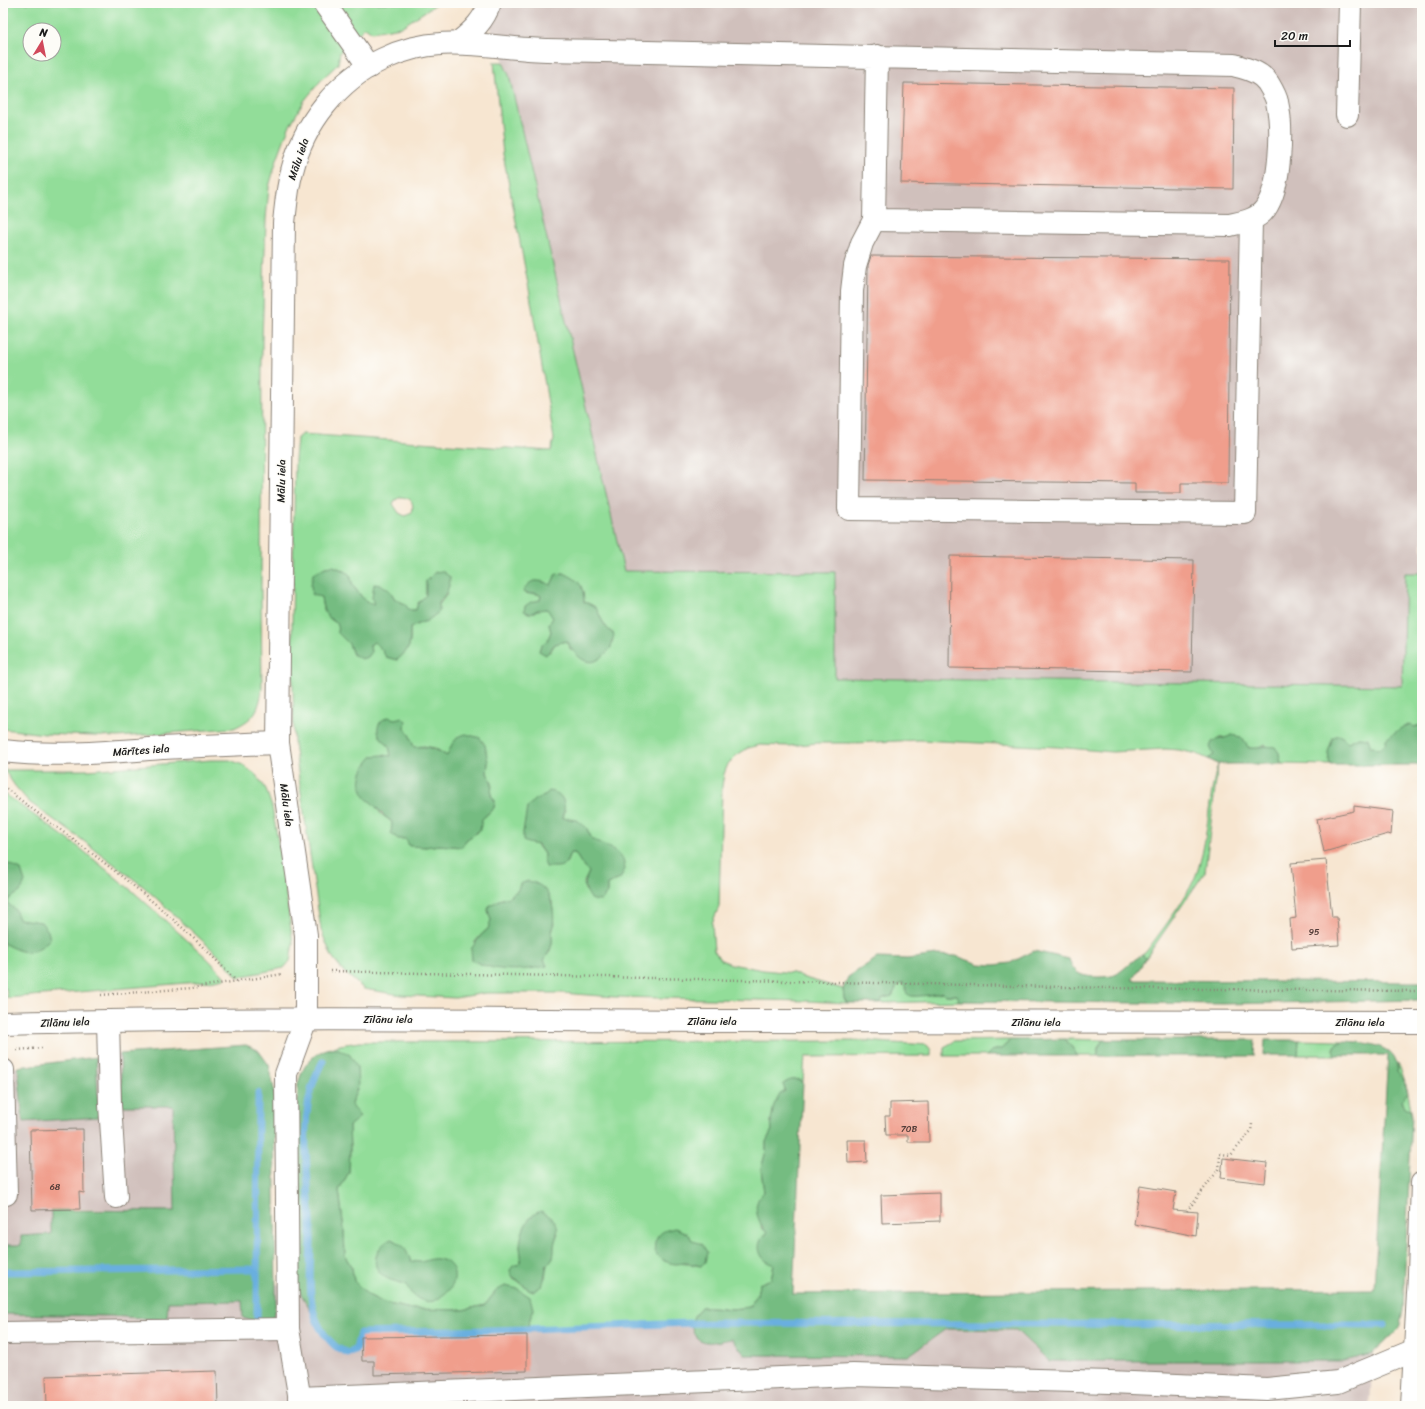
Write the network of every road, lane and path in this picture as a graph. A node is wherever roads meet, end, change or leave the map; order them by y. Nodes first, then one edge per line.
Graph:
1 (324, 3) edge
2 (490, 3) edge
3 (1350, 3) edge
4 (460, 42) junction
5 (877, 56) junction
6 (369, 67) junction
7 (1347, 115) dead end
8 (874, 220) junction
9 (1251, 220) junction
10 (278, 743) junction
11 (3, 751) edge
12 (3, 786) edge
13 (306, 970) junction
14 (236, 981) junction
15 (1422, 991) edge
16 (98, 996) dead end
17 (306, 1019) junction
18 (108, 1021) junction
19 (1422, 1022) edge
20 (3, 1023) edge
21 (3, 1070) edge
22 (1252, 1124) dead end
23 (1422, 1183) edge
24 (6, 1194) dead end
25 (116, 1197) dead end
26 (1187, 1211) dead end
27 (288, 1329) junction
28 (3, 1333) edge
29 (1415, 1350) junction
30 (300, 1402) edge
31 (1412, 1406) edge

1 - 6 main road
2 - 4 main road
3 - 7 main road
4 - 5 main road, Mālu iela
4 - 6 main road, Mālu iela
5 - 8 main road
5 - 9 main road, Mālu iela
6 - 10 main road, Mālu iela
8 - 9 main road
8 - 9 main road
10 - 11 main road, Mārītes iela
10 - 13 main road, Mālu iela
12 - 14 path
13 - 14 path
13 - 15 path
13 - 17 main road, Mālu iela
14 - 16 path
17 - 18 main road, Zīlānu iela
17 - 19 main road, Zīlānu iela
17 - 27 main road, Mālu iela
18 - 20 main road, Zīlānu iela
18 - 25 main road
21 - 24 main road
22 - 26 path
23 - 29 main road
27 - 28 main road
27 - 30 main road, Mālu iela
29 - 30 main road
29 - 31 main road

